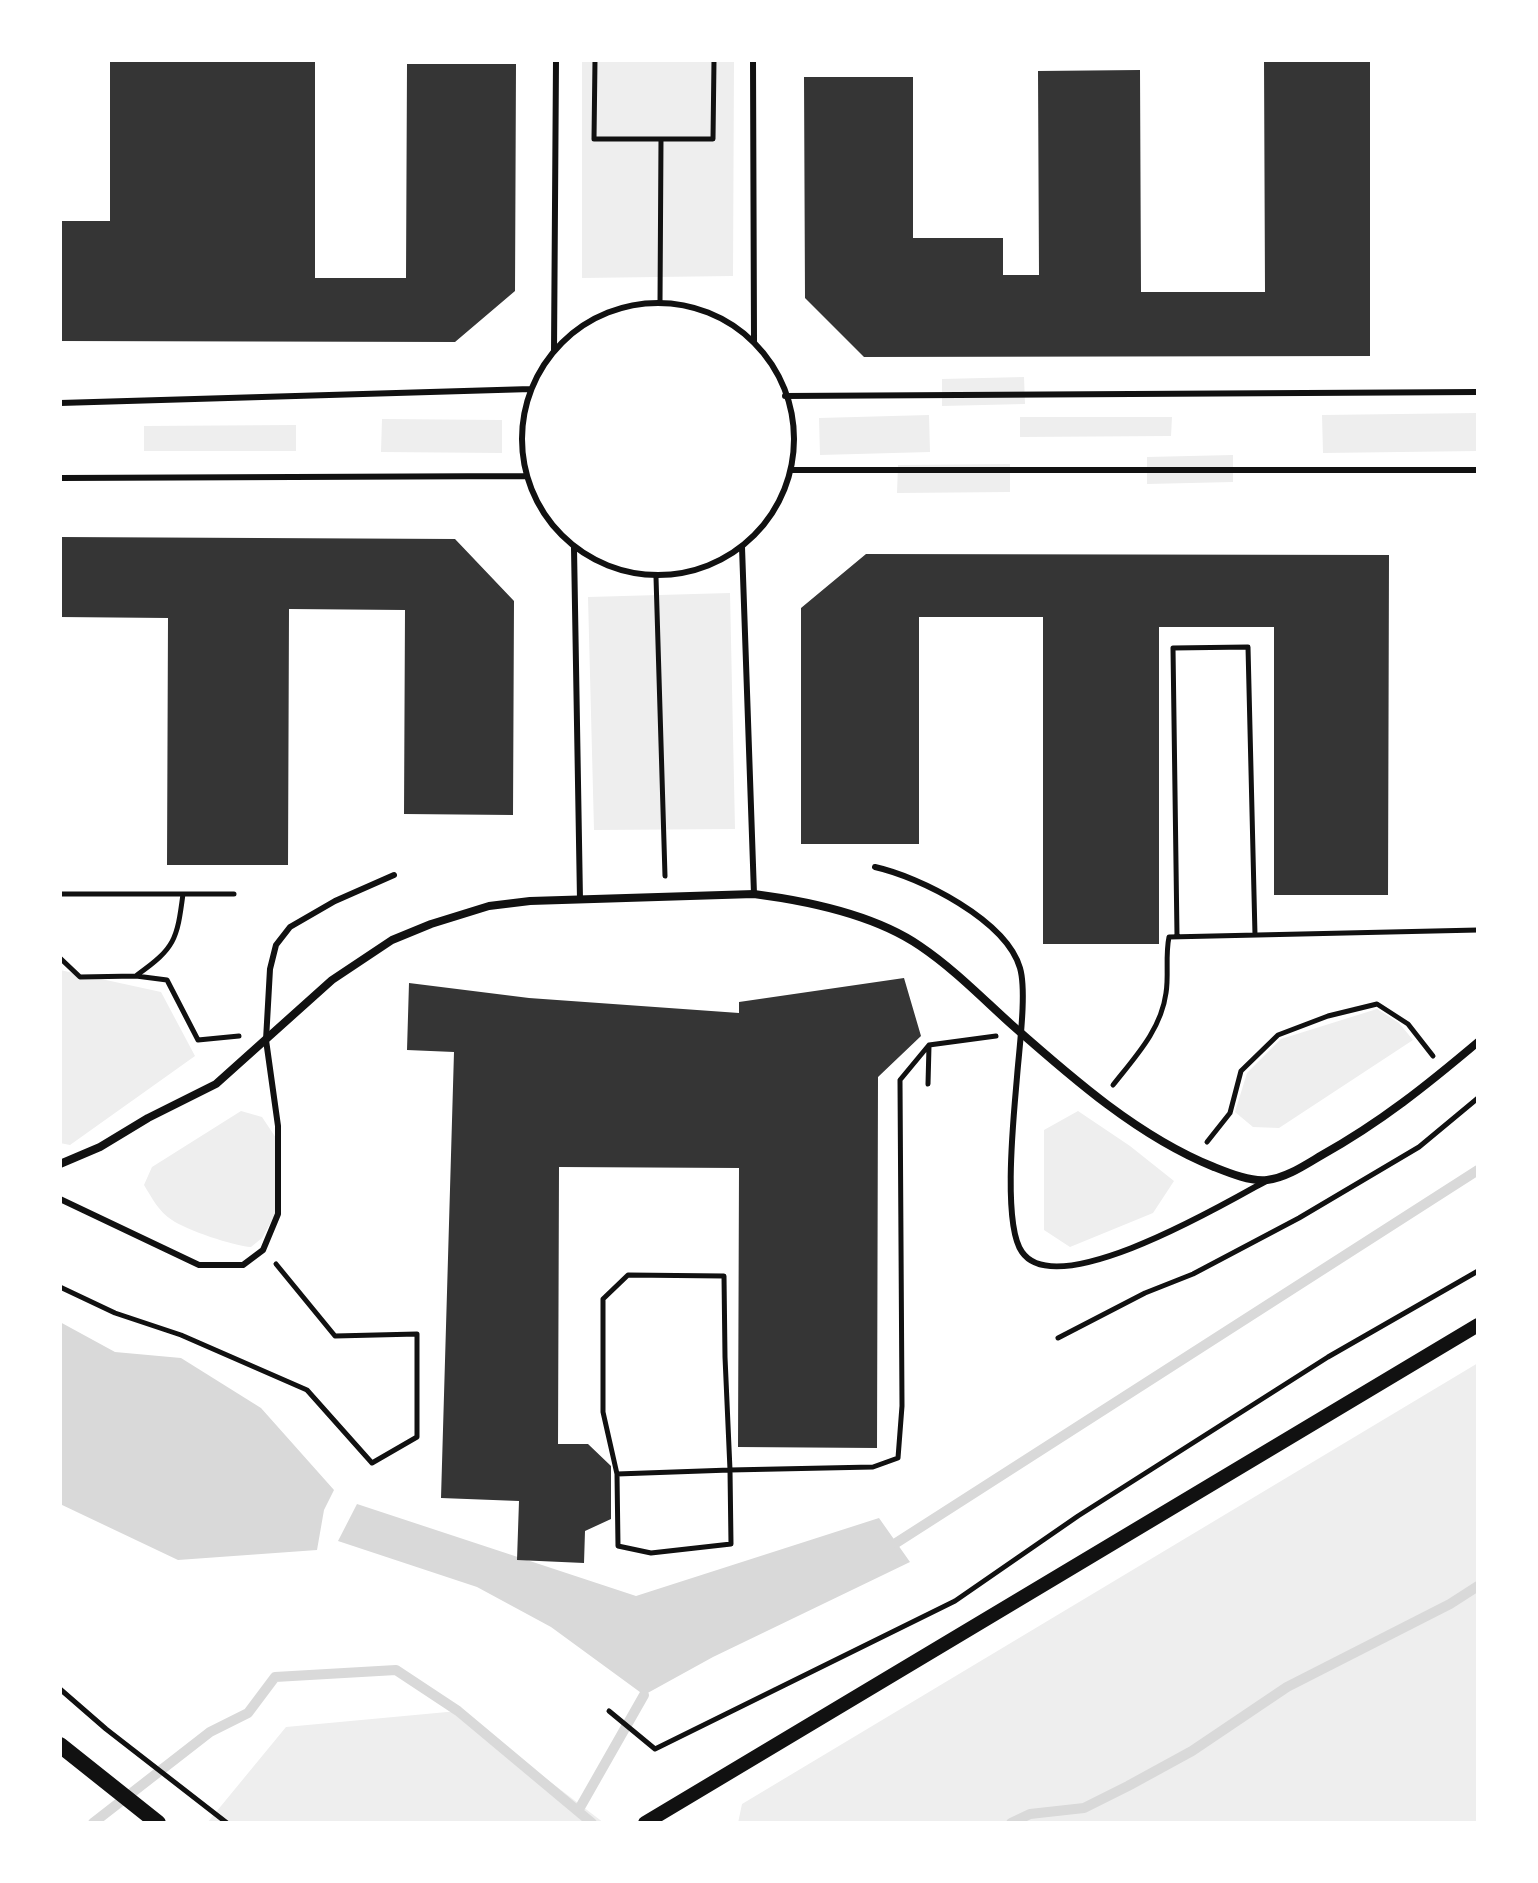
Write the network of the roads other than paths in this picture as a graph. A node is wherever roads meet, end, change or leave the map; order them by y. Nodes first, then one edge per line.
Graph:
1 (556, 60) edge
2 (753, 60) edge
3 (754, 341) junction
4 (554, 351) junction
5 (531, 389) junction
6 (1478, 392) edge
7 (785, 396) junction
8 (60, 403) edge
9 (791, 470) junction
10 (1478, 470) edge
11 (526, 476) junction
12 (60, 478) edge
13 (742, 547) junction
14 (574, 548) junction
15 (875, 867) dead end
16 (394, 875) dead end
17 (754, 894) junction
18 (580, 900) junction
19 (1020, 1032) junction
20 (266, 1040) junction
21 (1478, 1042) edge
22 (60, 1164) edge
23 (1266, 1181) junction
24 (60, 1199) edge
25 (1478, 1325) edge
26 (64, 1748) edge
27 (158, 1823) edge
28 (645, 1823) edge

1 - 4 lane
2 - 3 lane
3 - 4 lane
3 - 7 lane
4 - 5 lane
5 - 8 lane
5 - 11 lane
6 - 7 lane
7 - 9 lane
9 - 10 lane
9 - 13 lane
11 - 12 lane
11 - 14 lane
13 - 14 lane
13 - 17 lane
14 - 18 lane
15 - 19 lane
16 - 20 lane
17 - 18 street
17 - 19 street
18 - 20 street
19 - 23 street
19 - 23 lane
20 - 22 street
20 - 24 lane
21 - 23 street
25 - 28 street
26 - 27 main road

